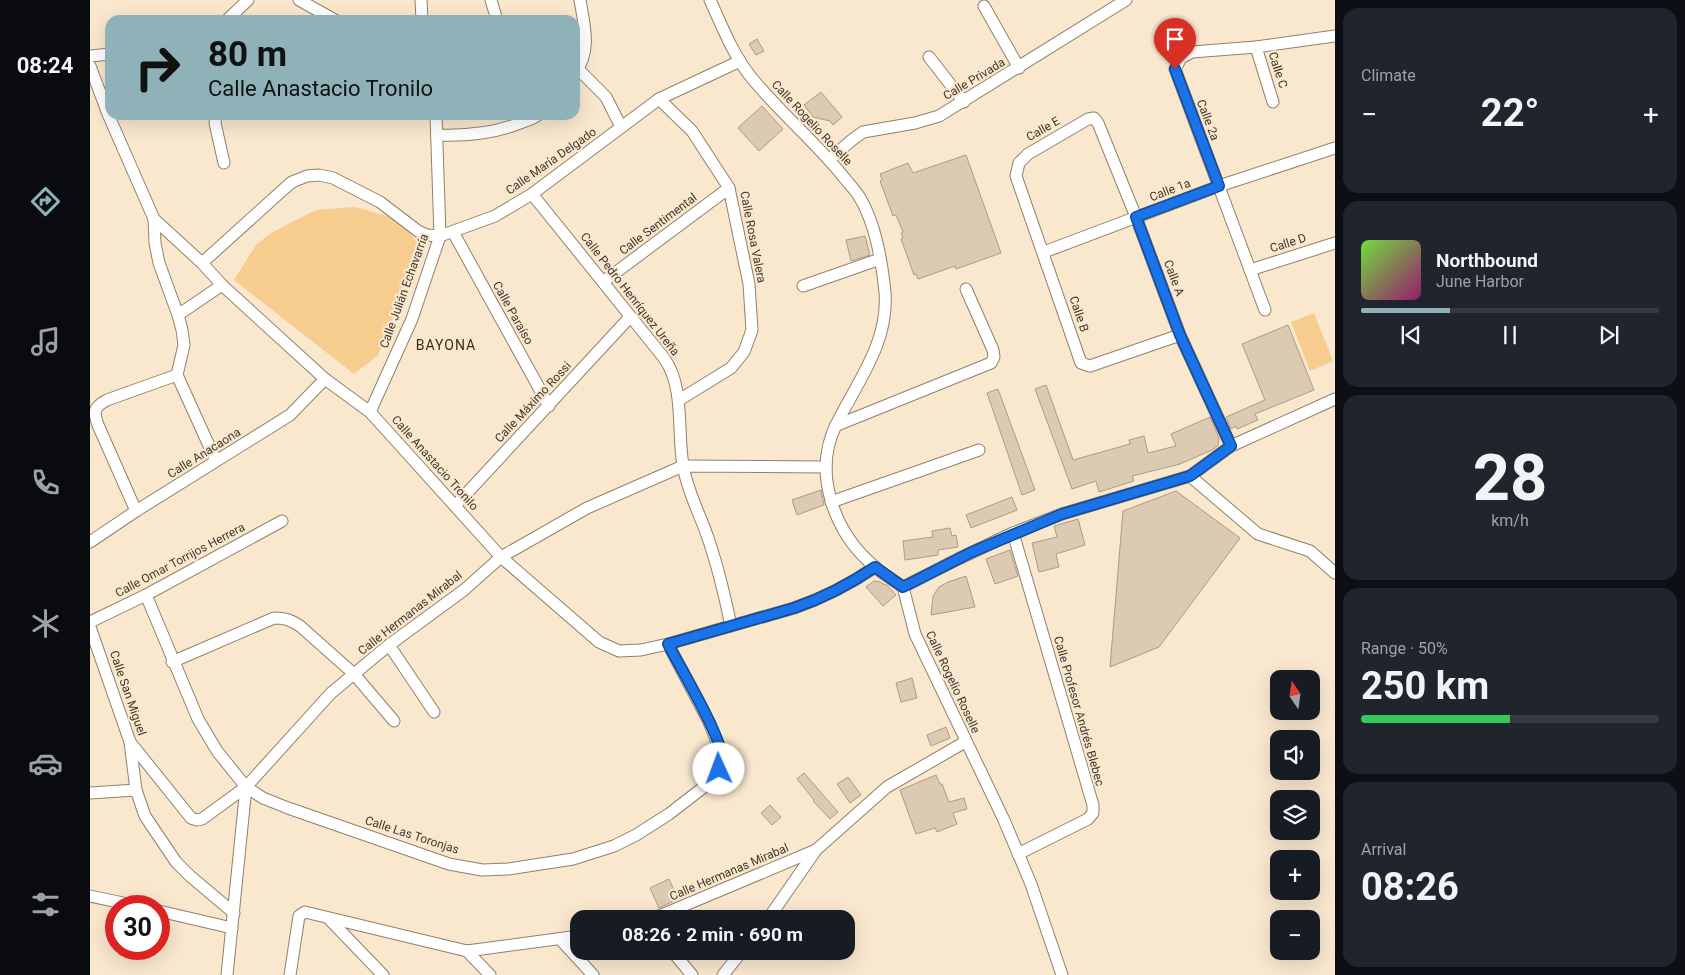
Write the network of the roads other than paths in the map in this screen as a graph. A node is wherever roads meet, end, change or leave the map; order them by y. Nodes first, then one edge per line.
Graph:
1 (248, 0) edge
2 (299, 0) edge
3 (421, 0) edge
4 (491, 0) edge
5 (580, 0) edge
6 (710, 0) edge
7 (1126, 0) edge
8 (984, 6) dead end
9 (232, 15) edge
10 (326, 15) edge
11 (422, 15) edge
12 (496, 15) edge
13 (1335, 36) edge
14 (1256, 47) junction
15 (105, 54) edge
16 (90, 56) edge
17 (929, 57) dead end
18 (740, 60) junction
19 (580, 63) edge
20 (90, 66) edge
21 (1018, 68) junction
22 (580, 74) edge
23 (659, 99) junction
24 (964, 102) junction
25 (1273, 102) dead end
26 (105, 106) edge
27 (1094, 118) joint
28 (111, 120) edge
29 (216, 120) edge
30 (436, 120) edge
31 (527, 120) edge
32 (621, 127) junction
33 (437, 134) junction
34 (1335, 148) edge
35 (830, 160) junction
36 (224, 163) dead end
37 (1016, 176) joint
38 (1219, 186) junction
39 (729, 188) junction
40 (532, 194) junction
41 (1136, 217) junction
42 (154, 219) junction
43 (453, 232) junction
44 (440, 236) junction
45 (1335, 243) edge
46 (1044, 252) junction
47 (880, 259) junction
48 (202, 263) junction
49 (1250, 270) junction
50 (603, 282) junction
51 (222, 285) junction
52 (803, 286) dead end
53 (966, 289) dead end
54 (1265, 310) dead end
55 (178, 315) junction
56 (630, 317) junction
57 (1180, 335) junction
58 (176, 375) junction
59 (325, 378) junction
60 (1335, 399) edge
61 (678, 400) junction
62 (549, 406) junction
63 (370, 412) junction
64 (835, 426) junction
65 (1231, 446) junction
66 (979, 450) dead end
67 (216, 461) junction
68 (683, 466) junction
69 (826, 467) junction
70 (1190, 476) junction
71 (831, 502) junction
72 (455, 506) junction
73 (136, 511) junction
74 (282, 521) dead end
75 (1013, 533) junction
76 (90, 542) edge
77 (501, 557) junction
78 (875, 567) junction
79 (1335, 573) edge
80 (903, 587) junction
81 (146, 595) junction
82 (90, 622) edge
83 (732, 626) junction
84 (90, 627) edge
85 (668, 644) junction
86 (389, 645) junction
87 (172, 662) junction
88 (354, 674) junction
89 (434, 712) dead end
90 (394, 721) dead end
91 (130, 742) junction
92 (965, 742) junction
93 (246, 788) junction
94 (136, 790) junction
95 (90, 793) edge
96 (816, 850) junction
97 (1018, 854) junction
98 (90, 896) edge
99 (105, 899) edge
100 (673, 910) edge
101 (774, 910) edge
102 (234, 912) junction
103 (170, 914) edge
104 (329, 919) junction
105 (232, 928) junction
106 (570, 937) edge
107 (560, 939) junction
108 (466, 951) junction
109 (680, 960) edge
110 (735, 960) edge
111 (226, 975) edge
112 (290, 975) edge
113 (383, 975) edge
114 (490, 975) edge
115 (593, 975) edge
116 (692, 975) edge
117 (723, 975) edge
118 (1062, 975) edge

1 - 9 street
2 - 10 street
3 - 11 street
4 - 12 street
5 - 19 street
6 - 18 street, Calle Rogelio Roselle
7 - 21 street, Calle Privada
8 - 21 street
13 - 14 street, Calle 2a
14 - 25 street, Calle C
14 - 38 street, Calle 2a
15 - 16 street
17 - 24 street
18 - 23 street, Calle María Delgado
18 - 35 street, Calle Rogelio Roselle
20 - 26 street, Calle Anastacio Tronilo
21 - 24 street, Calle Privada
22 - 32 street
23 - 32 street, Calle María Delgado
23 - 39 street, Calle Rosa Valera
24 - 35 street, Calle Privada
27 - 37 street, Calle E
27 - 41 street, Calle A
28 - 42 street, Calle Anastacio Tronilo
29 - 36 street
30 - 33 street, Calle Julián Echavarría
31 - 33 street
32 - 40 street, Calle María Delgado
33 - 44 street, Calle Julián Echavarría
34 - 38 street, Calle 1a
35 - 47 street, Calle Rogelio Roselle
37 - 46 street, Calle B
38 - 41 street, Calle 1a
38 - 49 street, Calle 2a
39 - 50 street, Calle Sentimental
39 - 61 street, Calle Rosa Valera
40 - 43 street, Calle María Delgado
40 - 50 street, Calle Pedro Henríquez Ureña
41 - 46 street, Calle 1a
41 - 57 street, Calle A
42 - 48 street, Calle Anastacio Tronilo
42 - 55 street
43 - 44 street, Calle María Delgado
43 - 62 street, Calle Paraíso
44 - 48 street
44 - 63 street, Calle Julián Echavarría
45 - 49 street, Calle D
46 - 57 street, Calle B
47 - 52 street
47 - 64 street, Calle Rogelio Roselle
48 - 51 street, Calle Anastacio Tronilo
49 - 54 street, Calle 2a
50 - 56 street, Calle Pedro Henríquez Ureña
51 - 55 street
51 - 59 street, Calle Anastacio Tronilo
53 - 64 street
55 - 58 street
56 - 61 street, Calle Pedro Henríquez Ureña
56 - 62 street, Calle Máximo Rossi
57 - 65 street, Calle A
58 - 67 street
58 - 73 street
59 - 63 street, Calle Anastacio Tronilo
59 - 67 street, Calle Anacaona
60 - 65 street
61 - 68 street, Calle Pedro Henríquez Ureña
62 - 72 street, Calle Máximo Rossi
63 - 72 street, Calle Anastacio Tronilo
64 - 69 street, Calle Rogelio Roselle
65 - 70 street
66 - 71 street
67 - 73 street, Calle Anacaona
68 - 69 street, Calle Hermanas Mirabal
68 - 77 street, Calle Hermanas Mirabal
68 - 83 street, Calle Pedro Henríquez Ureña
69 - 71 street, Calle Rogelio Roselle
70 - 75 street
70 - 79 street
71 - 78 street, Calle Rogelio Roselle
72 - 77 street, Calle Anastacio Tronilo
73 - 76 street, Calle Anacaona
74 - 81 street, Calle Omar Torrijos Herrera
75 - 80 street
75 - 97 street, Calle Profesor Andrés Blebec
77 - 85 street, Calle Anastacio Tronilo
77 - 86 street, Calle Hermanas Mirabal
78 - 80 street, Calle Rogelio Roselle
78 - 83 street, Calle Anastacio Tronilo
80 - 92 street, Calle Rogelio Roselle
81 - 82 street, Calle Omar Torrijos Herrera
81 - 87 street, Calle Las Toronjas
83 - 85 street, Calle Anastacio Tronilo
84 - 91 street, Calle San Miguel
85 - 93 street, Calle Las Toronjas
86 - 88 street, Calle Hermanas Mirabal
86 - 89 street
87 - 88 street
87 - 93 street, Calle Las Toronjas
88 - 90 street
88 - 93 street, Calle Hermanas Mirabal
91 - 93 street, Calle Hermanas Mirabal
91 - 94 street, Calle San Miguel
92 - 96 street
92 - 97 street, Calle Rogelio Roselle
93 - 102 street
94 - 95 street
94 - 102 street, Calle San Miguel
96 - 100 street, Calle Hermanas Mirabal
96 - 101 street
97 - 118 street, Calle Rogelio Roselle
98 - 99 street
102 - 105 street
103 - 105 street
104 - 108 street
104 - 112 street
104 - 113 street
105 - 111 street
106 - 107 street
107 - 108 street
107 - 115 street
108 - 114 street
109 - 116 street
110 - 117 street

